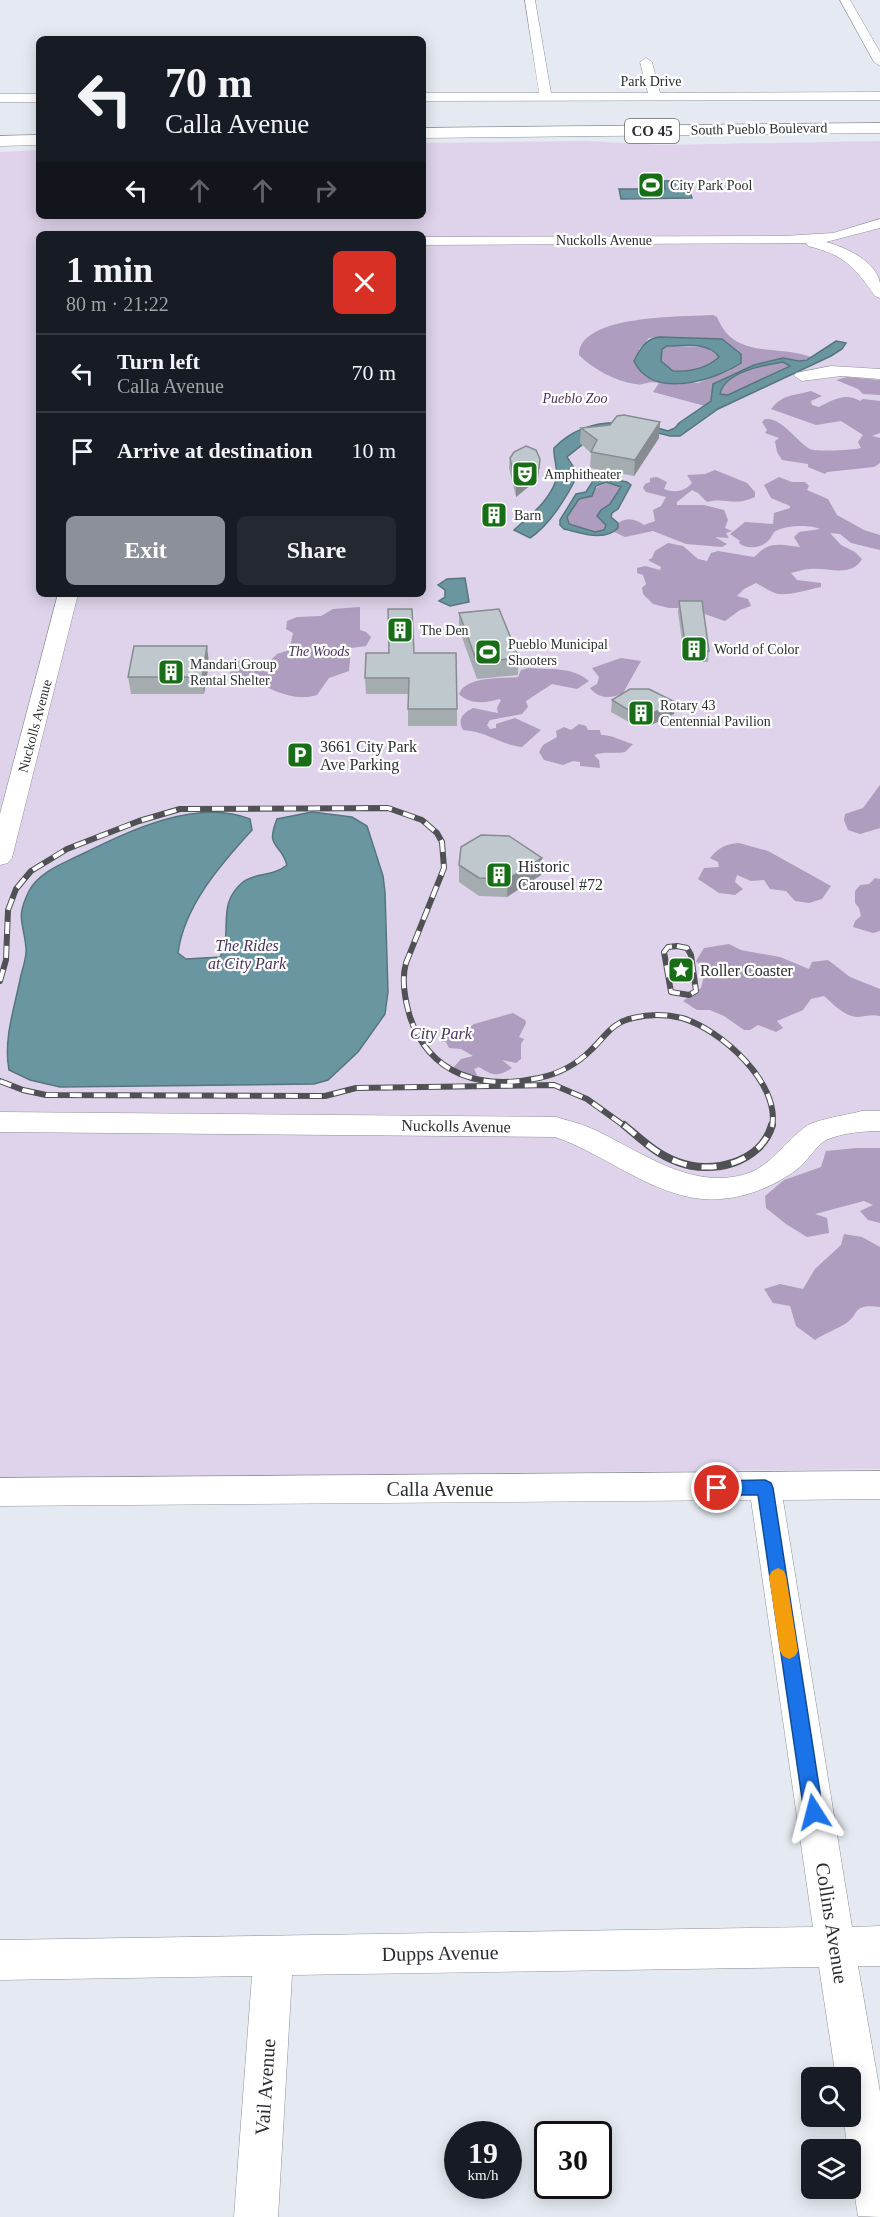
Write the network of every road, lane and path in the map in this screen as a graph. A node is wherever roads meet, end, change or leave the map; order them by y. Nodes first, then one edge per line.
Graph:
1 (530, 0) edge
2 (845, 0) edge
3 (646, 62) dead end
4 (880, 62) edge
5 (545, 96) junction
6 (655, 96) junction
7 (880, 96) edge
8 (426, 97) edge
9 (0, 98) edge
10 (36, 98) edge
11 (880, 128) edge
12 (426, 134) edge
13 (36, 140) edge
14 (0, 141) edge
15 (880, 224) edge
16 (784, 240) junction
17 (426, 241) edge
18 (867, 271) junction
19 (880, 293) edge
20 (880, 374) edge
21 (802, 376) dead end
22 (67, 597) edge
23 (0, 858) edge
24 (880, 1121) edge
25 (0, 1122) edge
26 (880, 1485) edge
27 (765, 1488) junction
28 (0, 1492) edge
29 (835, 1946) junction
30 (880, 1946) edge
31 (273, 1956) junction
32 (0, 1959) edge
33 (880, 2216) edge
34 (256, 2217) edge

1 - 5 street
2 - 4 street
3 - 6 street
5 - 6 street, Park Drive
5 - 8 street, Park Drive
6 - 7 street, Park Drive
9 - 10 street
11 - 12 main road, South Pueblo Boulevard / CO 45
13 - 14 main road
15 - 16 street
15 - 18 street
16 - 17 street, Nuckolls Avenue
16 - 18 street
18 - 19 street
20 - 21 street
22 - 23 street, Nuckolls Avenue
24 - 25 street, Nuckolls Avenue
26 - 27 street, Calla Avenue
27 - 28 street, Calla Avenue
27 - 29 street, Collins Avenue
29 - 30 street, Dupps Avenue
29 - 31 street, Dupps Avenue
29 - 33 street, Collins Avenue
31 - 32 street, Dupps Avenue
31 - 34 street, Vail Avenue

